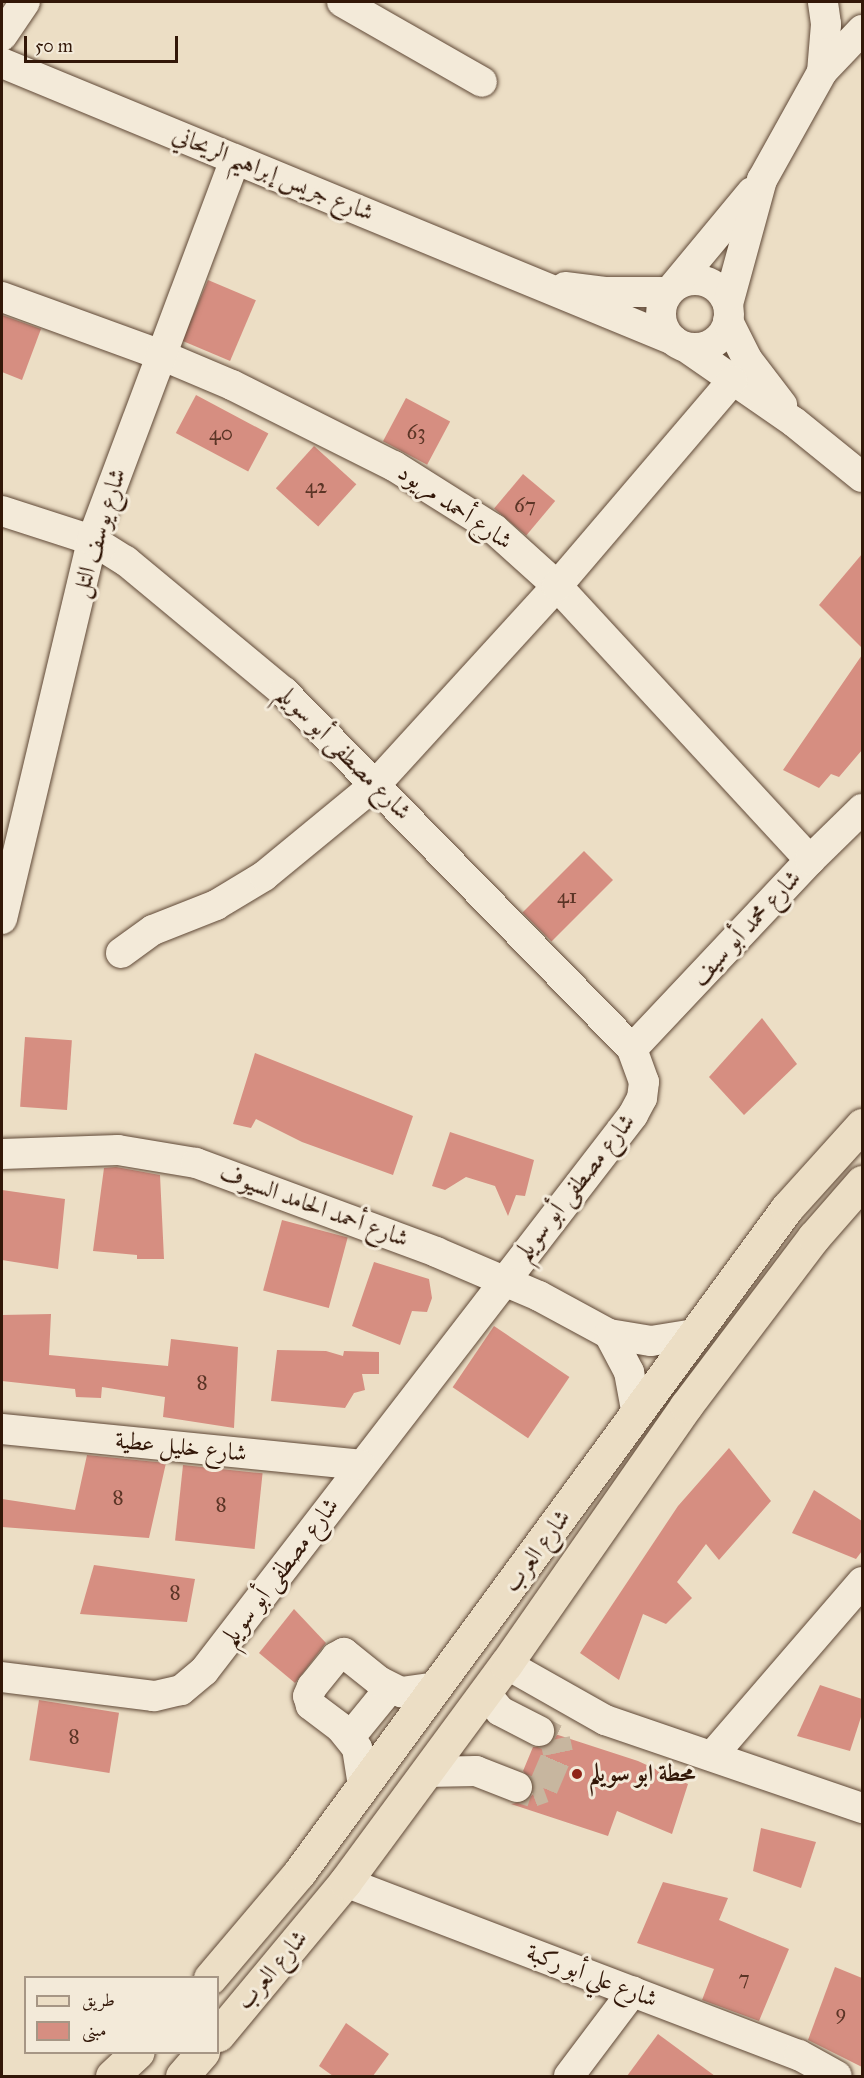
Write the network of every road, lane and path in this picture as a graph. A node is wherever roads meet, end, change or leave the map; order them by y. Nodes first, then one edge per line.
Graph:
1 (25, 2) edge
2 (342, 2) edge
3 (823, 2) edge
4 (862, 30) edge
5 (2, 36) edge
6 (2, 63) edge
7 (822, 72) junction
8 (482, 82) dead end
9 (235, 160) junction
10 (762, 180) junction
11 (544, 284) junction
12 (671, 289) junction
13 (2, 297) edge
14 (728, 313) junction
15 (680, 344) junction
16 (161, 354) junction
17 (732, 381) junction
18 (794, 422) junction
19 (862, 477) edge
20 (2, 511) edge
21 (92, 540) junction
22 (557, 586) junction
23 (376, 784) junction
24 (862, 810) edge
25 (810, 860) junction
26 (2, 919) edge
27 (121, 953) dead end
28 (632, 1049) junction
29 (862, 1125) edge
30 (2, 1154) edge
31 (862, 1182) edge
32 (503, 1280) junction
33 (609, 1334) junction
34 (694, 1334) junction
35 (637, 1415) junction
36 (2, 1429) edge
37 (360, 1466) junction
38 (862, 1582) edge
39 (506, 1664) junction
40 (2, 1677) edge
41 (437, 1687) junction
42 (390, 1688) junction
43 (485, 1693) junction
44 (539, 1731) tunnel mouth
45 (350, 1737) junction
46 (712, 1756) junction
47 (426, 1772) junction
48 (363, 1786) junction
49 (517, 1787) tunnel mouth
50 (862, 1808) edge
51 (345, 1882) junction
52 (211, 1976) edge
53 (633, 1991) junction
54 (219, 2031) edge
55 (136, 2054) edge
56 (112, 2076) edge
57 (569, 2076) edge
58 (837, 2076) edge

1 - 5 street
2 - 8 street
3 - 7 street
4 - 7 street
6 - 9 street, شارع جريس إبراهيم الريحاني
7 - 10 street
9 - 11 street, شارع جريس إبراهيم الريحاني
9 - 16 street, شارع يوسف التل
10 - 12 street
10 - 14 street
11 - 12 street, شارع جريس إبراهيم الريحاني
11 - 15 street, شارع جريس إبراهيم الريحاني
12 - 14 street
12 - 15 street
13 - 16 street, شارع أحمد مريود
14 - 15 street
14 - 18 street, شارع جريس إبراهيم الريحاني
15 - 17 street, شارع جريس إبراهيم الريحاني
16 - 21 street, شارع يوسف التل
16 - 22 street, شارع أحمد مريود
17 - 18 street, شارع جريس إبراهيم الريحاني
17 - 22 street
18 - 19 street, شارع جريس إبراهيم الريحاني
20 - 21 street, شارع مصطفى أبو سويلم
21 - 23 street, شارع مصطفى أبو سويلم
21 - 26 street, شارع يوسف التل
22 - 23 street
22 - 25 street, شارع أحمد مريود
23 - 27 street
23 - 28 street, شارع مصطفى أبو سويلم
24 - 25 street, شارع محمد أبو سيف
25 - 28 street, شارع محمد أبو سيف
28 - 32 street, شارع مصطفى أبو سويلم
29 - 34 main road, شارع العرب
30 - 32 street, شارع أحمد الحامد السيوف
31 - 39 main road, شارع العرب
32 - 33 street, شارع أحمد الحامد السيوف
32 - 37 street, شارع مصطفى أبو سويلم
33 - 34 street, شارع أحمد الحامد السيوف
33 - 35 street
34 - 35 main road, شارع العرب
35 - 41 main road, شارع العرب
36 - 37 street, شارع خليل عطية
37 - 40 street, شارع مصطفى أبو سويلم
38 - 46 street
39 - 43 main road, شارع العرب
39 - 46 street
41 - 42 street
41 - 48 main road, شارع العرب
42 - 45 street
42 - 45 street
43 - 44 street
43 - 47 main road, شارع العرب
45 - 48 street
46 - 50 street
47 - 49 street
47 - 51 main road, شارع العرب
48 - 52 main road, شارع العرب
51 - 53 street, شارع علي أبو ركبة
51 - 54 main road, شارع العرب
53 - 57 street
53 - 58 street, شارع علي أبو ركبة
55 - 56 main road

